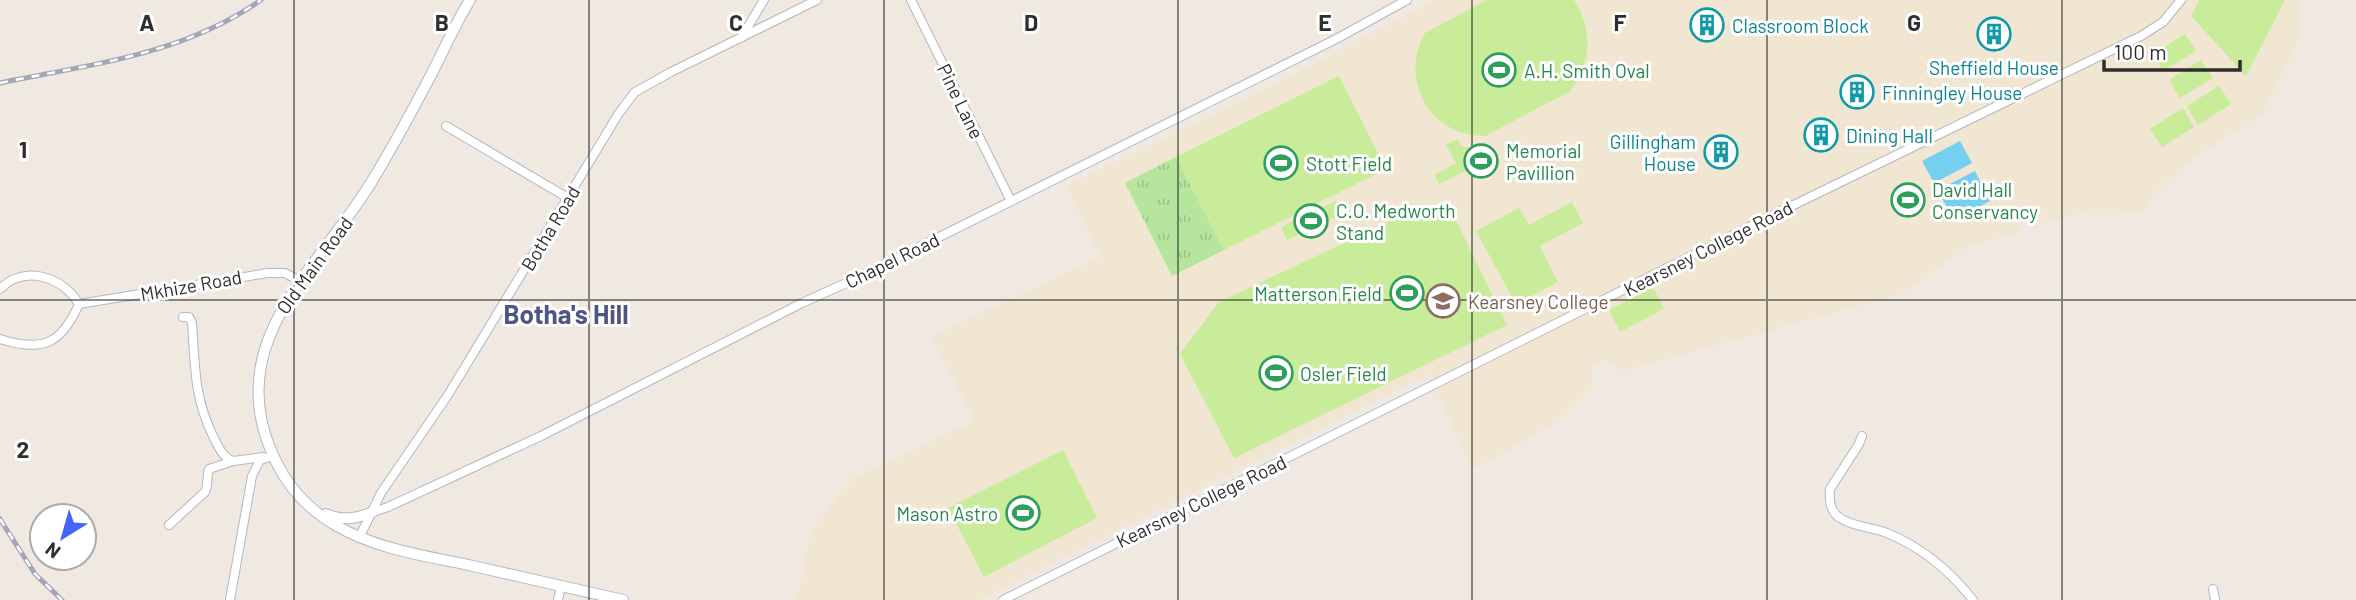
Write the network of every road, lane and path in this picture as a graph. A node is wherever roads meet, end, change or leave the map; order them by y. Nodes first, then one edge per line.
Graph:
1 (470, 0) edge
2 (764, 0) edge
3 (817, 0) edge
4 (911, 0) edge
5 (1407, 0) edge
6 (2181, 0) edge
7 (741, 38) junction
8 (446, 126) dead end
9 (568, 198) junction
10 (1011, 201) junction
11 (300, 281) junction
12 (0, 289) edge
13 (79, 304) junction
14 (183, 317) dead end
15 (0, 339) edge
16 (1862, 436) dead end
17 (273, 456) junction
18 (233, 461) junction
19 (308, 506) junction
20 (373, 512) junction
21 (169, 525) dead end
22 (359, 538) junction
23 (561, 586) junction
24 (2213, 589) dead end
25 (230, 600) edge
26 (558, 600) edge
27 (623, 600) edge
28 (1003, 600) edge
29 (1973, 600) edge
30 (2215, 600) edge

1 - 11 main road, Old Main Road
2 - 7 street
3 - 7 street, Botha Road
4 - 10 street, Pine Lane
5 - 10 street, Chapel Road
6 - 28 street, Kearsney College Road
7 - 9 street, Botha Road
8 - 9 street
9 - 20 street, Botha Road
10 - 20 street, Chapel Road
11 - 13 street, Mkhize Road
11 - 17 main road, Old Main Road
12 - 13 street
13 - 15 street
14 - 18 street
16 - 29 street
17 - 18 street
17 - 19 main road, Old Main Road
17 - 25 street
18 - 21 street
19 - 20 main road
19 - 22 main road, Old Main Road
20 - 22 street, Botha Road
22 - 23 main road, Old Main Road
23 - 26 street
23 - 27 main road, Old Main Road
24 - 30 street

